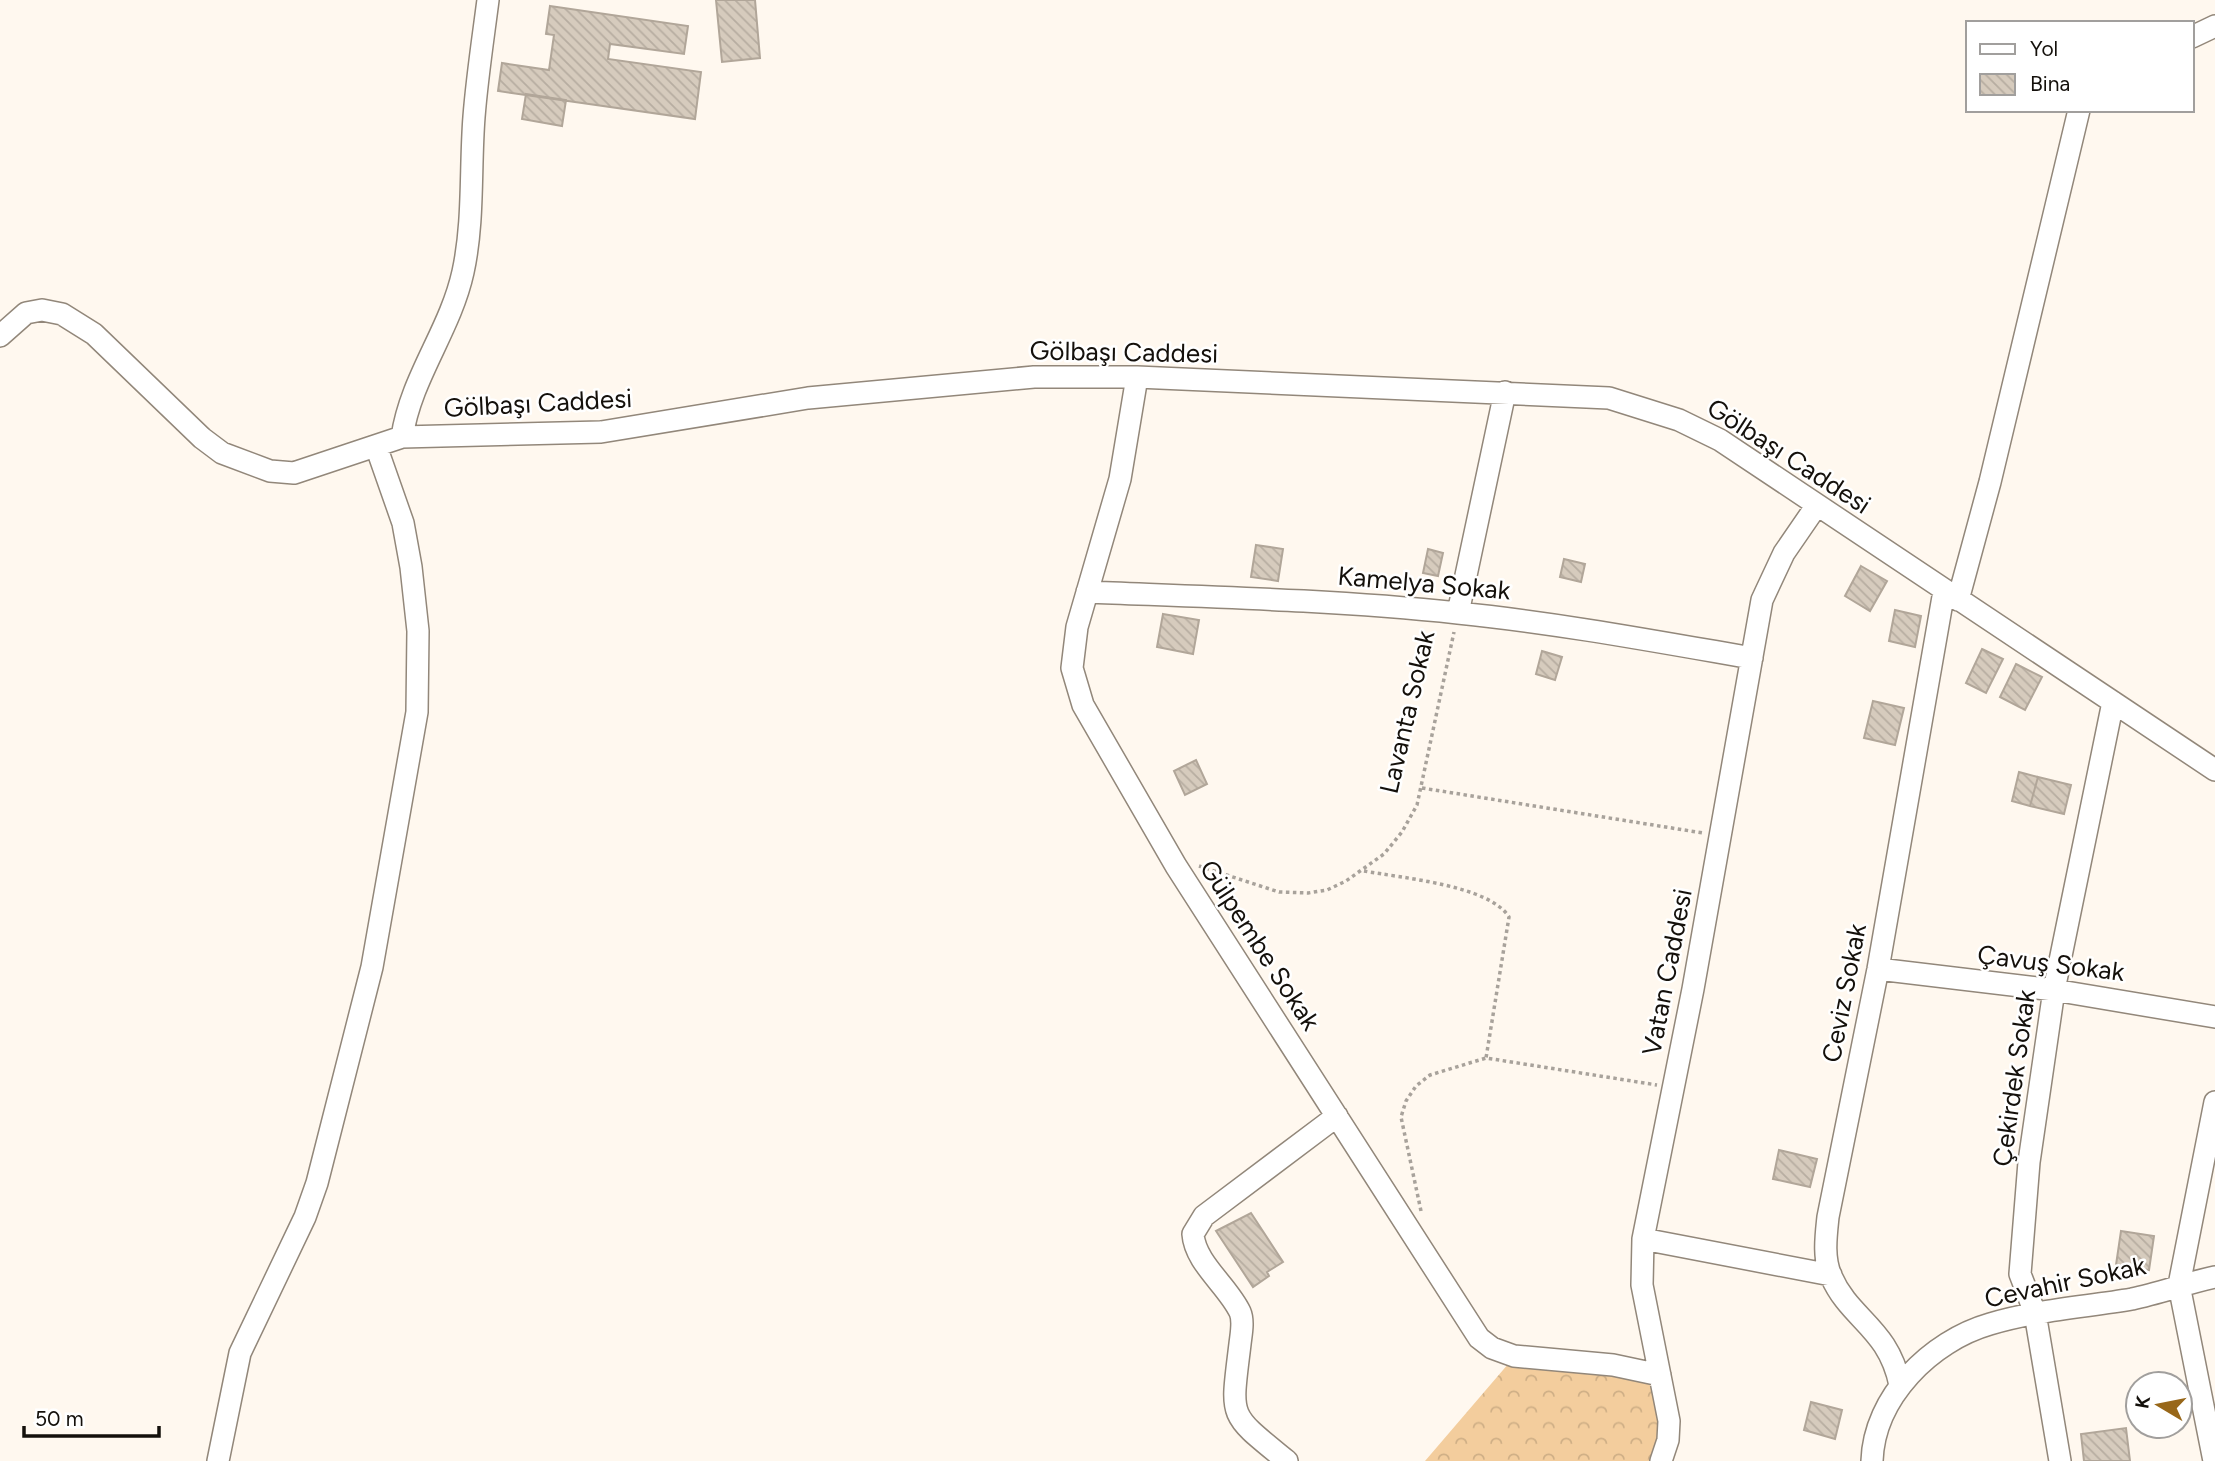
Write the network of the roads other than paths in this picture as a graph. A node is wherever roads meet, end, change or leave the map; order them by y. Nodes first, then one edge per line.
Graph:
1 (488, 0) edge
2 (2215, 26) edge
3 (2194, 36) edge
4 (2079, 112) edge
5 (0, 336) edge
6 (1137, 377) junction
7 (1505, 392) junction
8 (402, 437) junction
9 (376, 446) junction
10 (1817, 505) junction
11 (1087, 592) junction
12 (1951, 595) junction
13 (1458, 612) junction
14 (1752, 658) junction
15 (2112, 702) junction
16 (2215, 770) edge
17 (1878, 970) junction
18 (2054, 990) junction
19 (2215, 1017) edge
20 (2215, 1102) edge
21 (1337, 1116) junction
22 (1643, 1238) junction
23 (1831, 1275) junction
24 (2215, 1277) edge
25 (2179, 1285) junction
26 (2035, 1313) junction
27 (1660, 1375) junction
28 (1900, 1385) junction
29 (218, 1461) edge
30 (1287, 1461) edge
31 (1661, 1461) edge
32 (1872, 1461) edge
33 (2060, 1461) edge
34 (2214, 1461) edge

1 - 8 street
2 - 3 street
4 - 12 street, Ceviz Sokak
5 - 9 street, Gölbaşı Caddesi
6 - 7 street, Gölbaşı Caddesi
6 - 8 street, Gölbaşı Caddesi
6 - 11 street, Gülpembe Sokak
7 - 10 street, Gölbaşı Caddesi
7 - 13 street, Lavanta Sokak
8 - 9 street, Gölbaşı Caddesi
9 - 29 street
10 - 12 street, Gölbaşı Caddesi
10 - 14 street, Vatan Caddesi
11 - 13 street, Kamelya Sokak
11 - 21 street, Gülpembe Sokak
12 - 15 street, Gölbaşı Caddesi
12 - 17 street, Ceviz Sokak
13 - 14 street, Kamelya Sokak
14 - 22 street, Vatan Caddesi
15 - 16 street, Gölbaşı Caddesi
15 - 18 street, Çekirdek Sokak
17 - 18 street, Çavuş Sokak
17 - 23 street, Ceviz Sokak
18 - 19 street, Çavuş Sokak
18 - 26 street, Çekirdek Sokak
20 - 25 street
21 - 27 street, Gülpembe Sokak
21 - 30 street
22 - 23 street
22 - 27 street, Vatan Caddesi
23 - 28 street, Ceviz Sokak
24 - 25 street, Cevahir Sokak
25 - 26 street, Cevahir Sokak
25 - 34 street
26 - 28 street, Cevahir Sokak
26 - 33 street, Çekirdek Sokak
27 - 31 street, Vatan Caddesi
28 - 32 street, Cevahir Sokak

